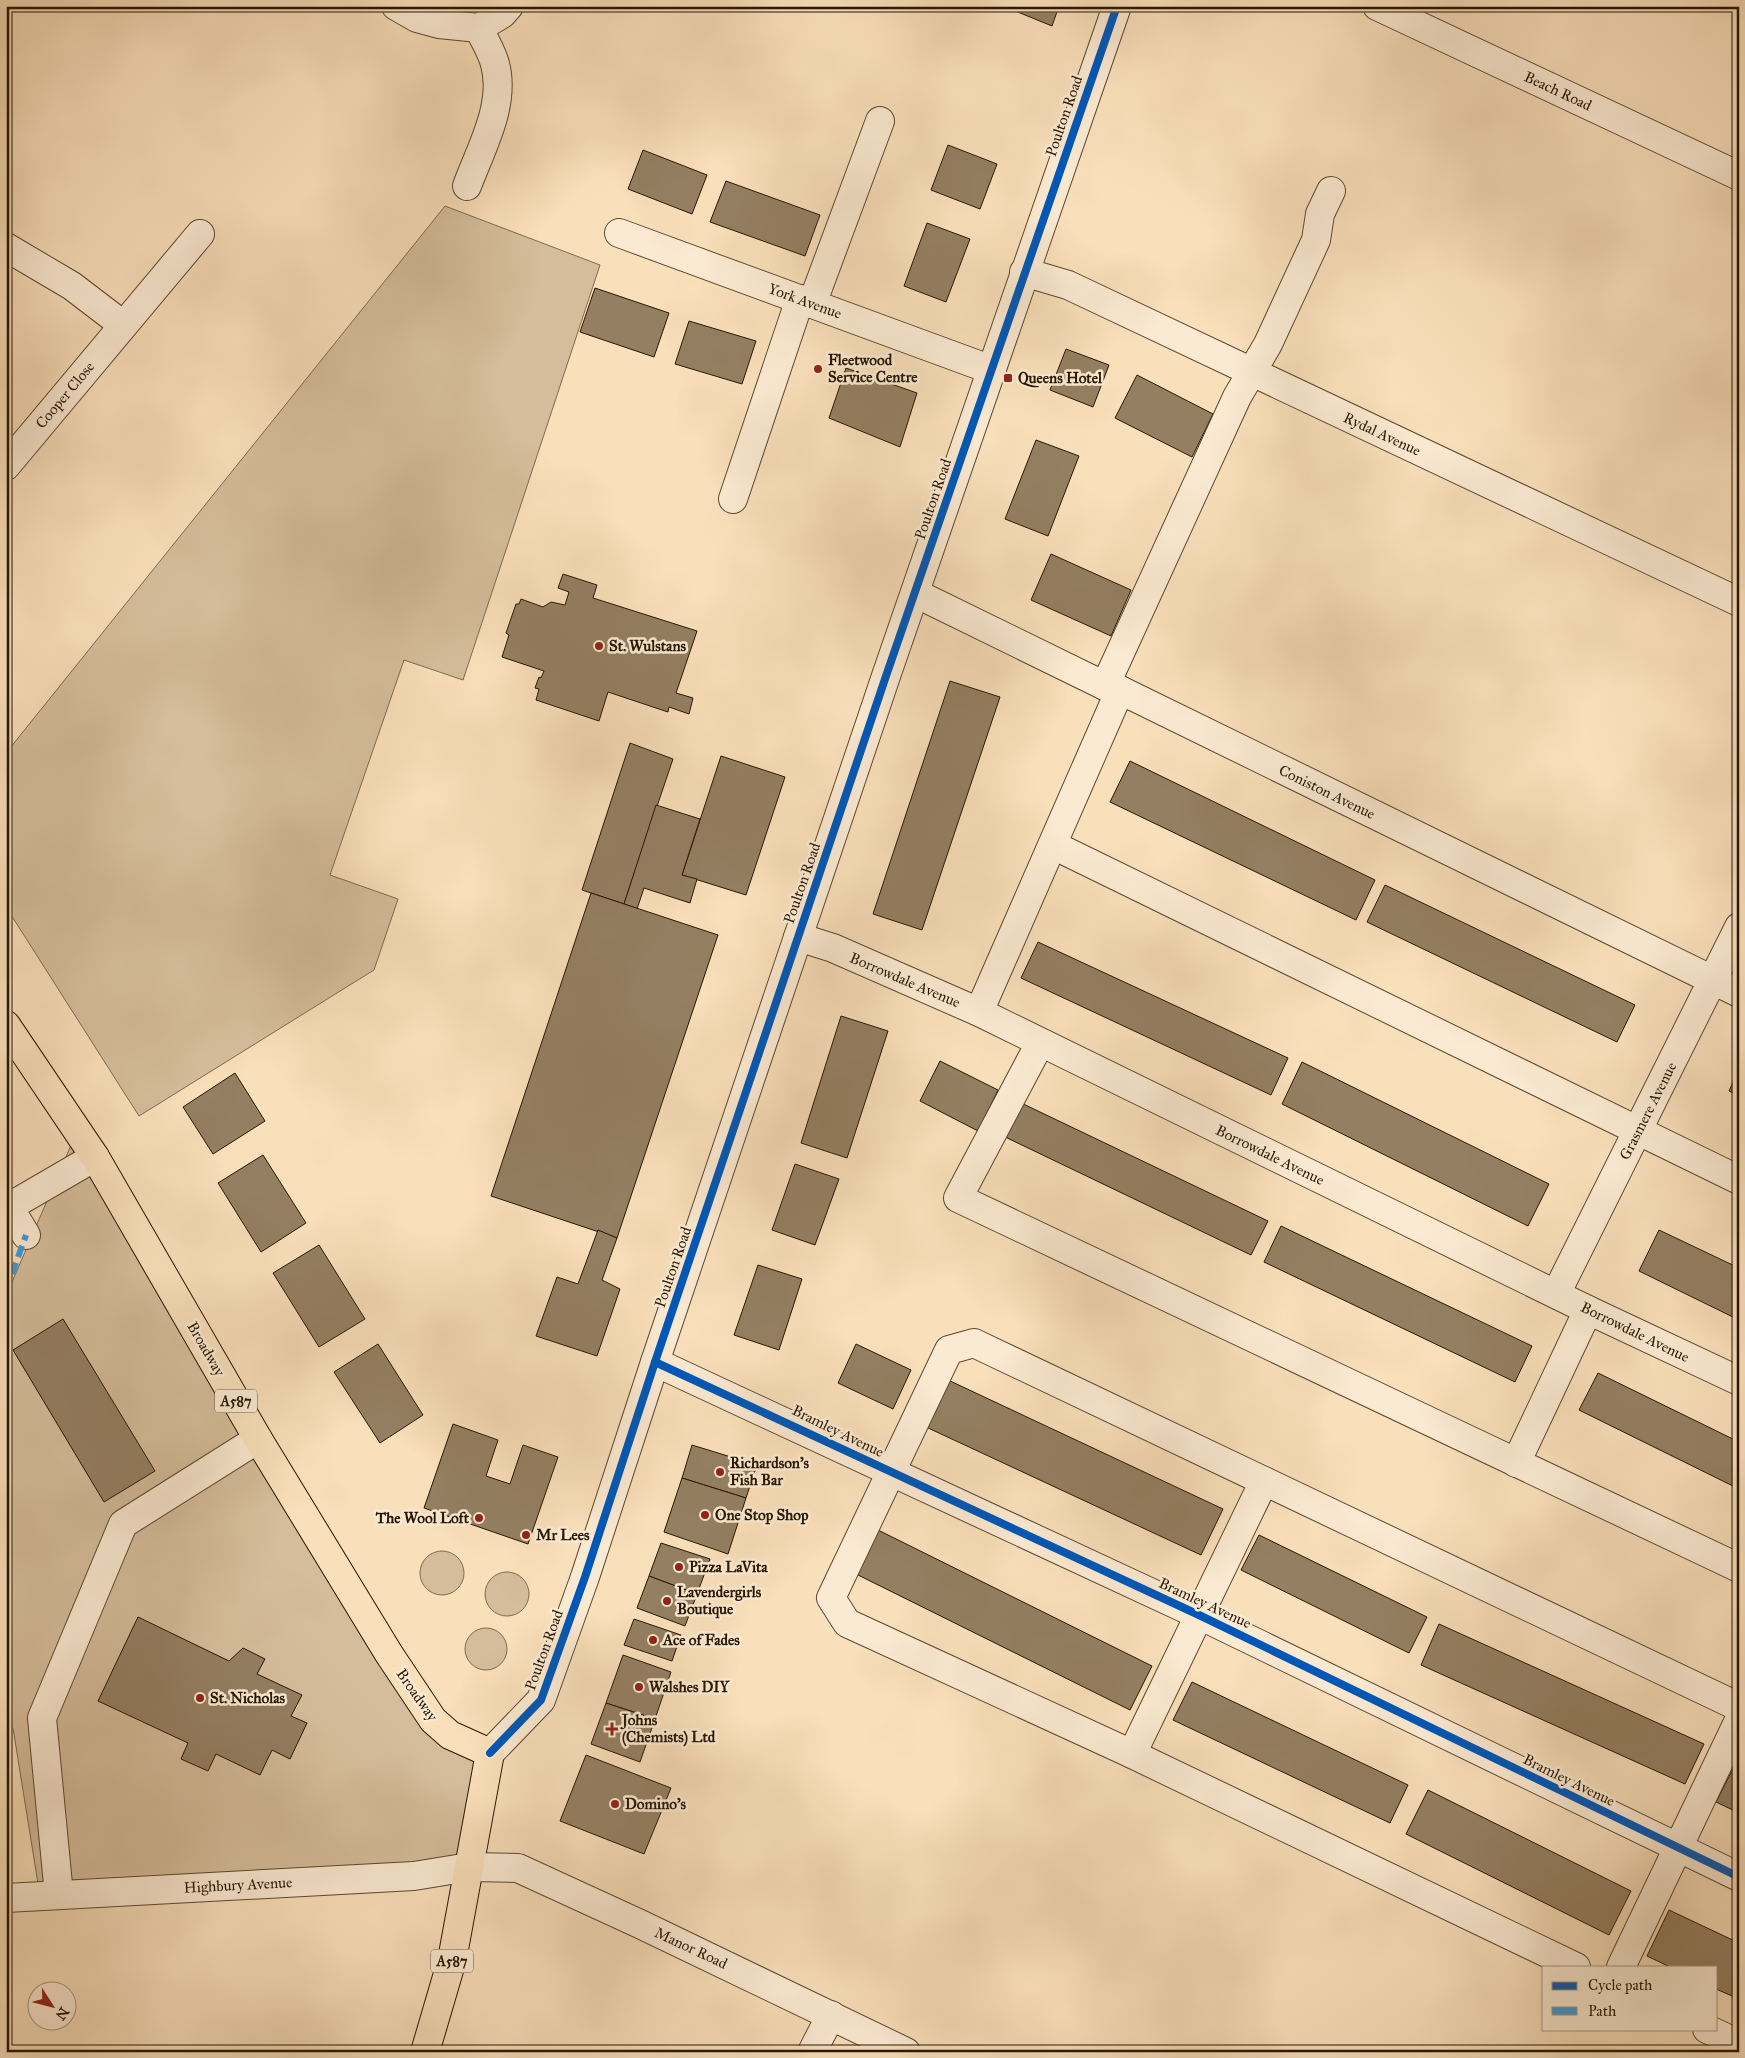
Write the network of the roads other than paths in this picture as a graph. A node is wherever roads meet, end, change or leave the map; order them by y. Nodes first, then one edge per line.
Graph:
1 (396, 6) edge
2 (508, 6) edge
3 (1117, 6) edge
4 (1377, 6) edge
5 (479, 28) junction
6 (880, 121) dead end
7 (1739, 176) edge
8 (467, 186) dead end
9 (1331, 191) dead end
10 (619, 233) dead end
11 (200, 234) dead end
12 (6, 248) edge
13 (1024, 272) junction
14 (806, 301) junction
15 (123, 325) junction
16 (992, 370) junction
17 (1250, 372) junction
18 (6, 466) edge
19 (732, 499) dead end
20 (915, 593) junction
21 (1739, 602) edge
22 (1112, 688) junction
23 (1053, 844) junction
24 (1739, 927) edge
25 (798, 937) junction
26 (1713, 981) junction
27 (1739, 993) edge
28 (979, 1012) junction
29 (6, 1024) edge
30 (1040, 1043) junction
31 (1637, 1132) junction
32 (95, 1157) junction
33 (1739, 1180) edge
34 (26, 1235) dead end
35 (1556, 1294) junction
36 (1588, 1310) junction
37 (655, 1362) junction
38 (1739, 1381) edge
39 (258, 1439) junction
40 (1516, 1463) junction
41 (890, 1472) junction
42 (1264, 1481) junction
43 (1739, 1568) edge
44 (1199, 1615) junction
45 (1739, 1707) edge
46 (1739, 1720) edge
47 (490, 1753) junction
48 (1132, 1754) junction
49 (1678, 1848) junction
50 (469, 1867) junction
51 (1739, 1877) edge
52 (59, 1895) junction
53 (6, 1898) edge
54 (1574, 1966) edge
55 (1621, 1966) edge
56 (831, 2015) junction
57 (1709, 2030) edge
58 (1739, 2044) edge
59 (425, 2052) edge
60 (812, 2052) edge
61 (906, 2052) edge

1 - 5 street
2 - 5 street
3 - 13 street, Poulton Road
4 - 7 street, Beach Road
5 - 8 street
6 - 14 street
9 - 17 street
10 - 14 street, York Avenue
11 - 15 street, Cooper Close
12 - 15 street
13 - 16 street, Poulton Road
13 - 17 street, Rydal Avenue
14 - 16 street, York Avenue
14 - 19 street
15 - 18 street, Cooper Close
16 - 20 street, Poulton Road
17 - 21 street, Rydal Avenue
17 - 22 street
20 - 22 street, Coniston Avenue
20 - 25 street, Poulton Road
22 - 23 street
22 - 26 street, Coniston Avenue
23 - 28 street
23 - 31 street
24 - 26 street, Grasmere Avenue
25 - 28 street, Borrowdale Avenue
25 - 37 street, Poulton Road
26 - 27 street, Coniston Avenue
26 - 31 street, Grasmere Avenue
28 - 30 street, Borrowdale Avenue
29 - 32 main road, Broadway / A587
30 - 35 street, Borrowdale Avenue
30 - 40 street
31 - 33 street
31 - 35 street, Grasmere Avenue
32 - 34 street
32 - 39 main road, Broadway / A587
35 - 36 street, Borrowdale Avenue
36 - 38 street, Borrowdale Avenue
36 - 40 street
37 - 41 street, Bramley Avenue
37 - 47 street, Poulton Road
39 - 47 main road, Broadway / A587
39 - 52 street
40 - 43 street
41 - 42 street
41 - 44 street, Bramley Avenue
41 - 48 street
42 - 44 street
42 - 45 street
44 - 48 street
44 - 49 street, Bramley Avenue
46 - 49 street
47 - 50 main road, A587
48 - 54 street
49 - 51 street, Bramley Avenue
49 - 55 street
50 - 52 street, Highbury Avenue
50 - 56 street, Manor Road
50 - 59 main road, A587
52 - 53 street, Highbury Avenue
56 - 60 street
56 - 61 street, Manor Road
57 - 58 street

